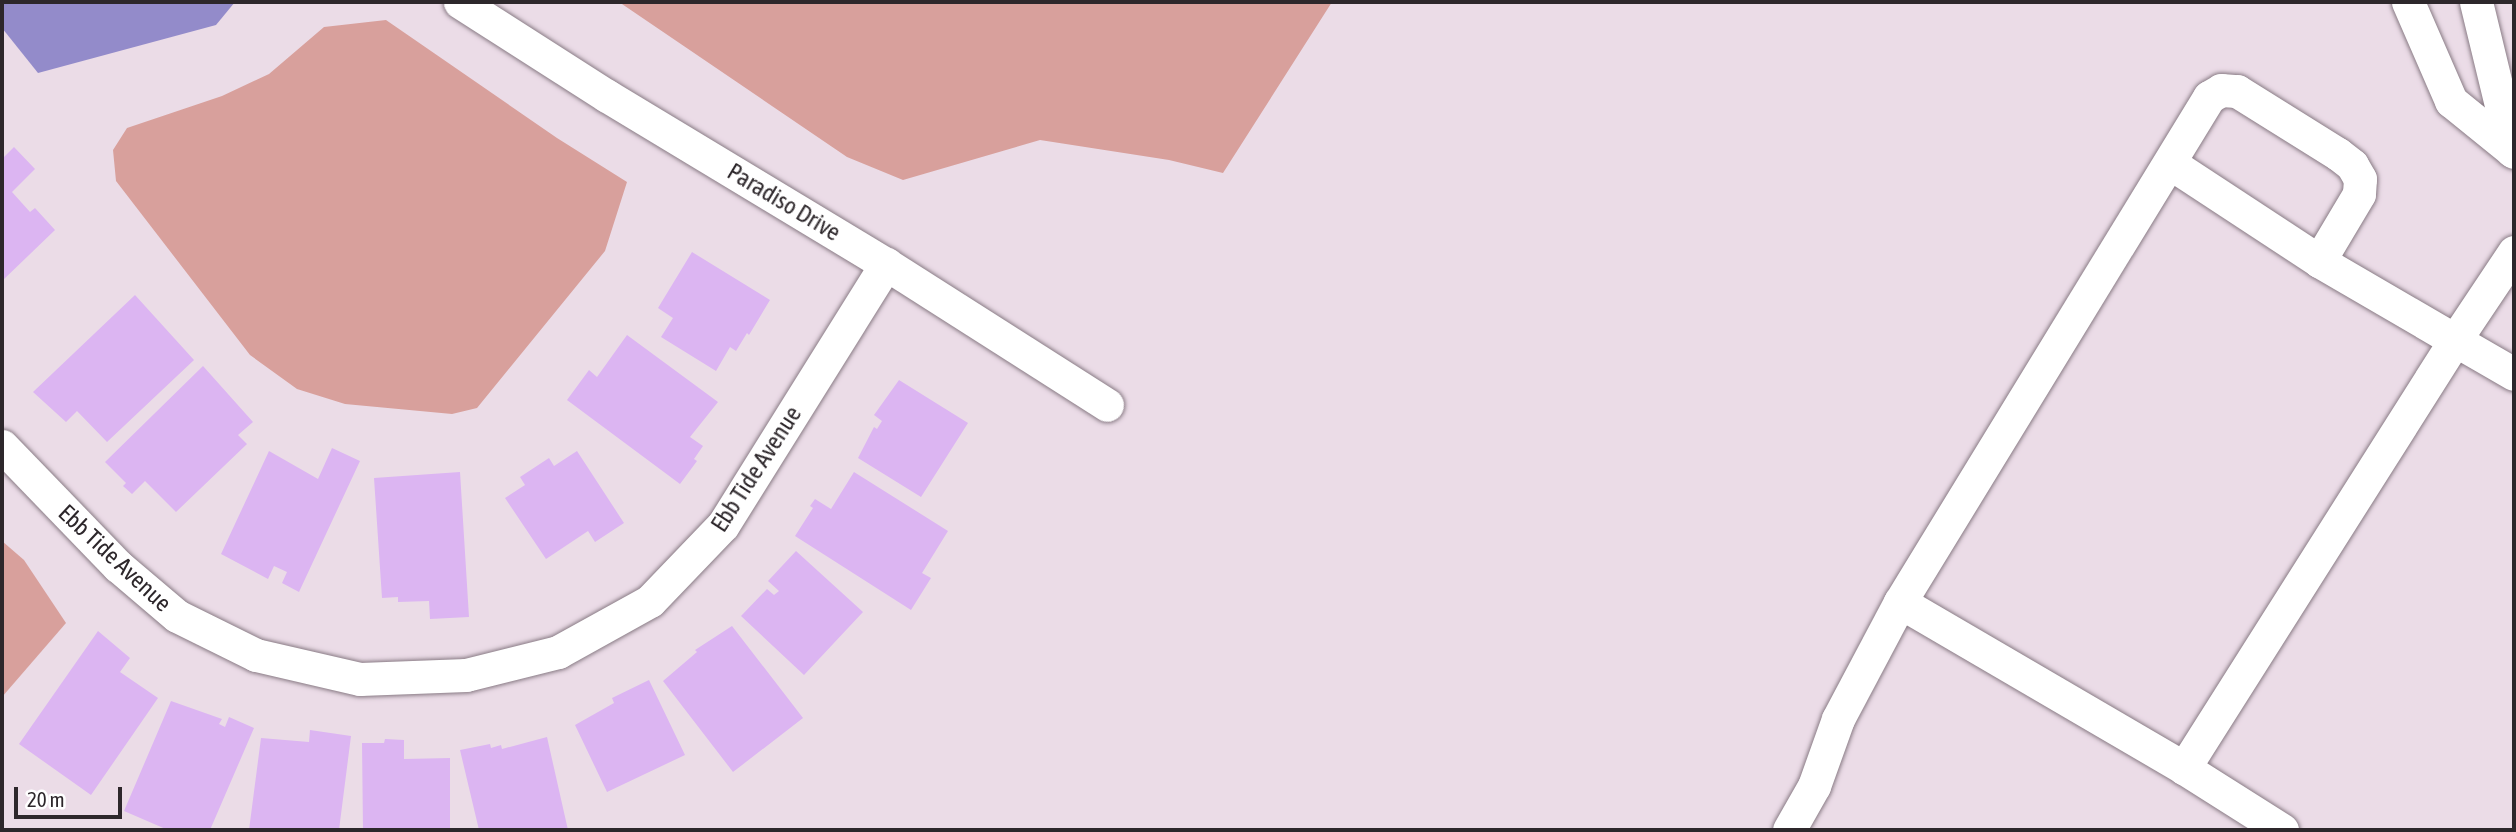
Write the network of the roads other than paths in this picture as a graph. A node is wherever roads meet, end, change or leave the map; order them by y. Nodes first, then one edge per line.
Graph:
1 (460, 2) edge
2 (2408, 2) edge
3 (2476, 2) edge
4 (2513, 152) edge
5 (2170, 163) junction
6 (2514, 252) edge
7 (2319, 261) junction
8 (886, 264) junction
9 (2455, 340) junction
10 (2514, 374) edge
11 (1107, 405) dead end
12 (2, 446) edge
13 (1900, 602) junction
14 (2184, 768) junction
15 (1789, 830) edge
16 (2282, 830) edge

1 - 8 street, Paradiso Drive
2 - 4 street
3 - 4 street
5 - 7 street
5 - 7 street
5 - 13 street
6 - 9 street
7 - 9 street
8 - 11 street, Paradiso Drive
8 - 12 street, Ebb Tide Avenue
9 - 10 street
9 - 14 street
13 - 14 street
13 - 15 street
14 - 16 street

